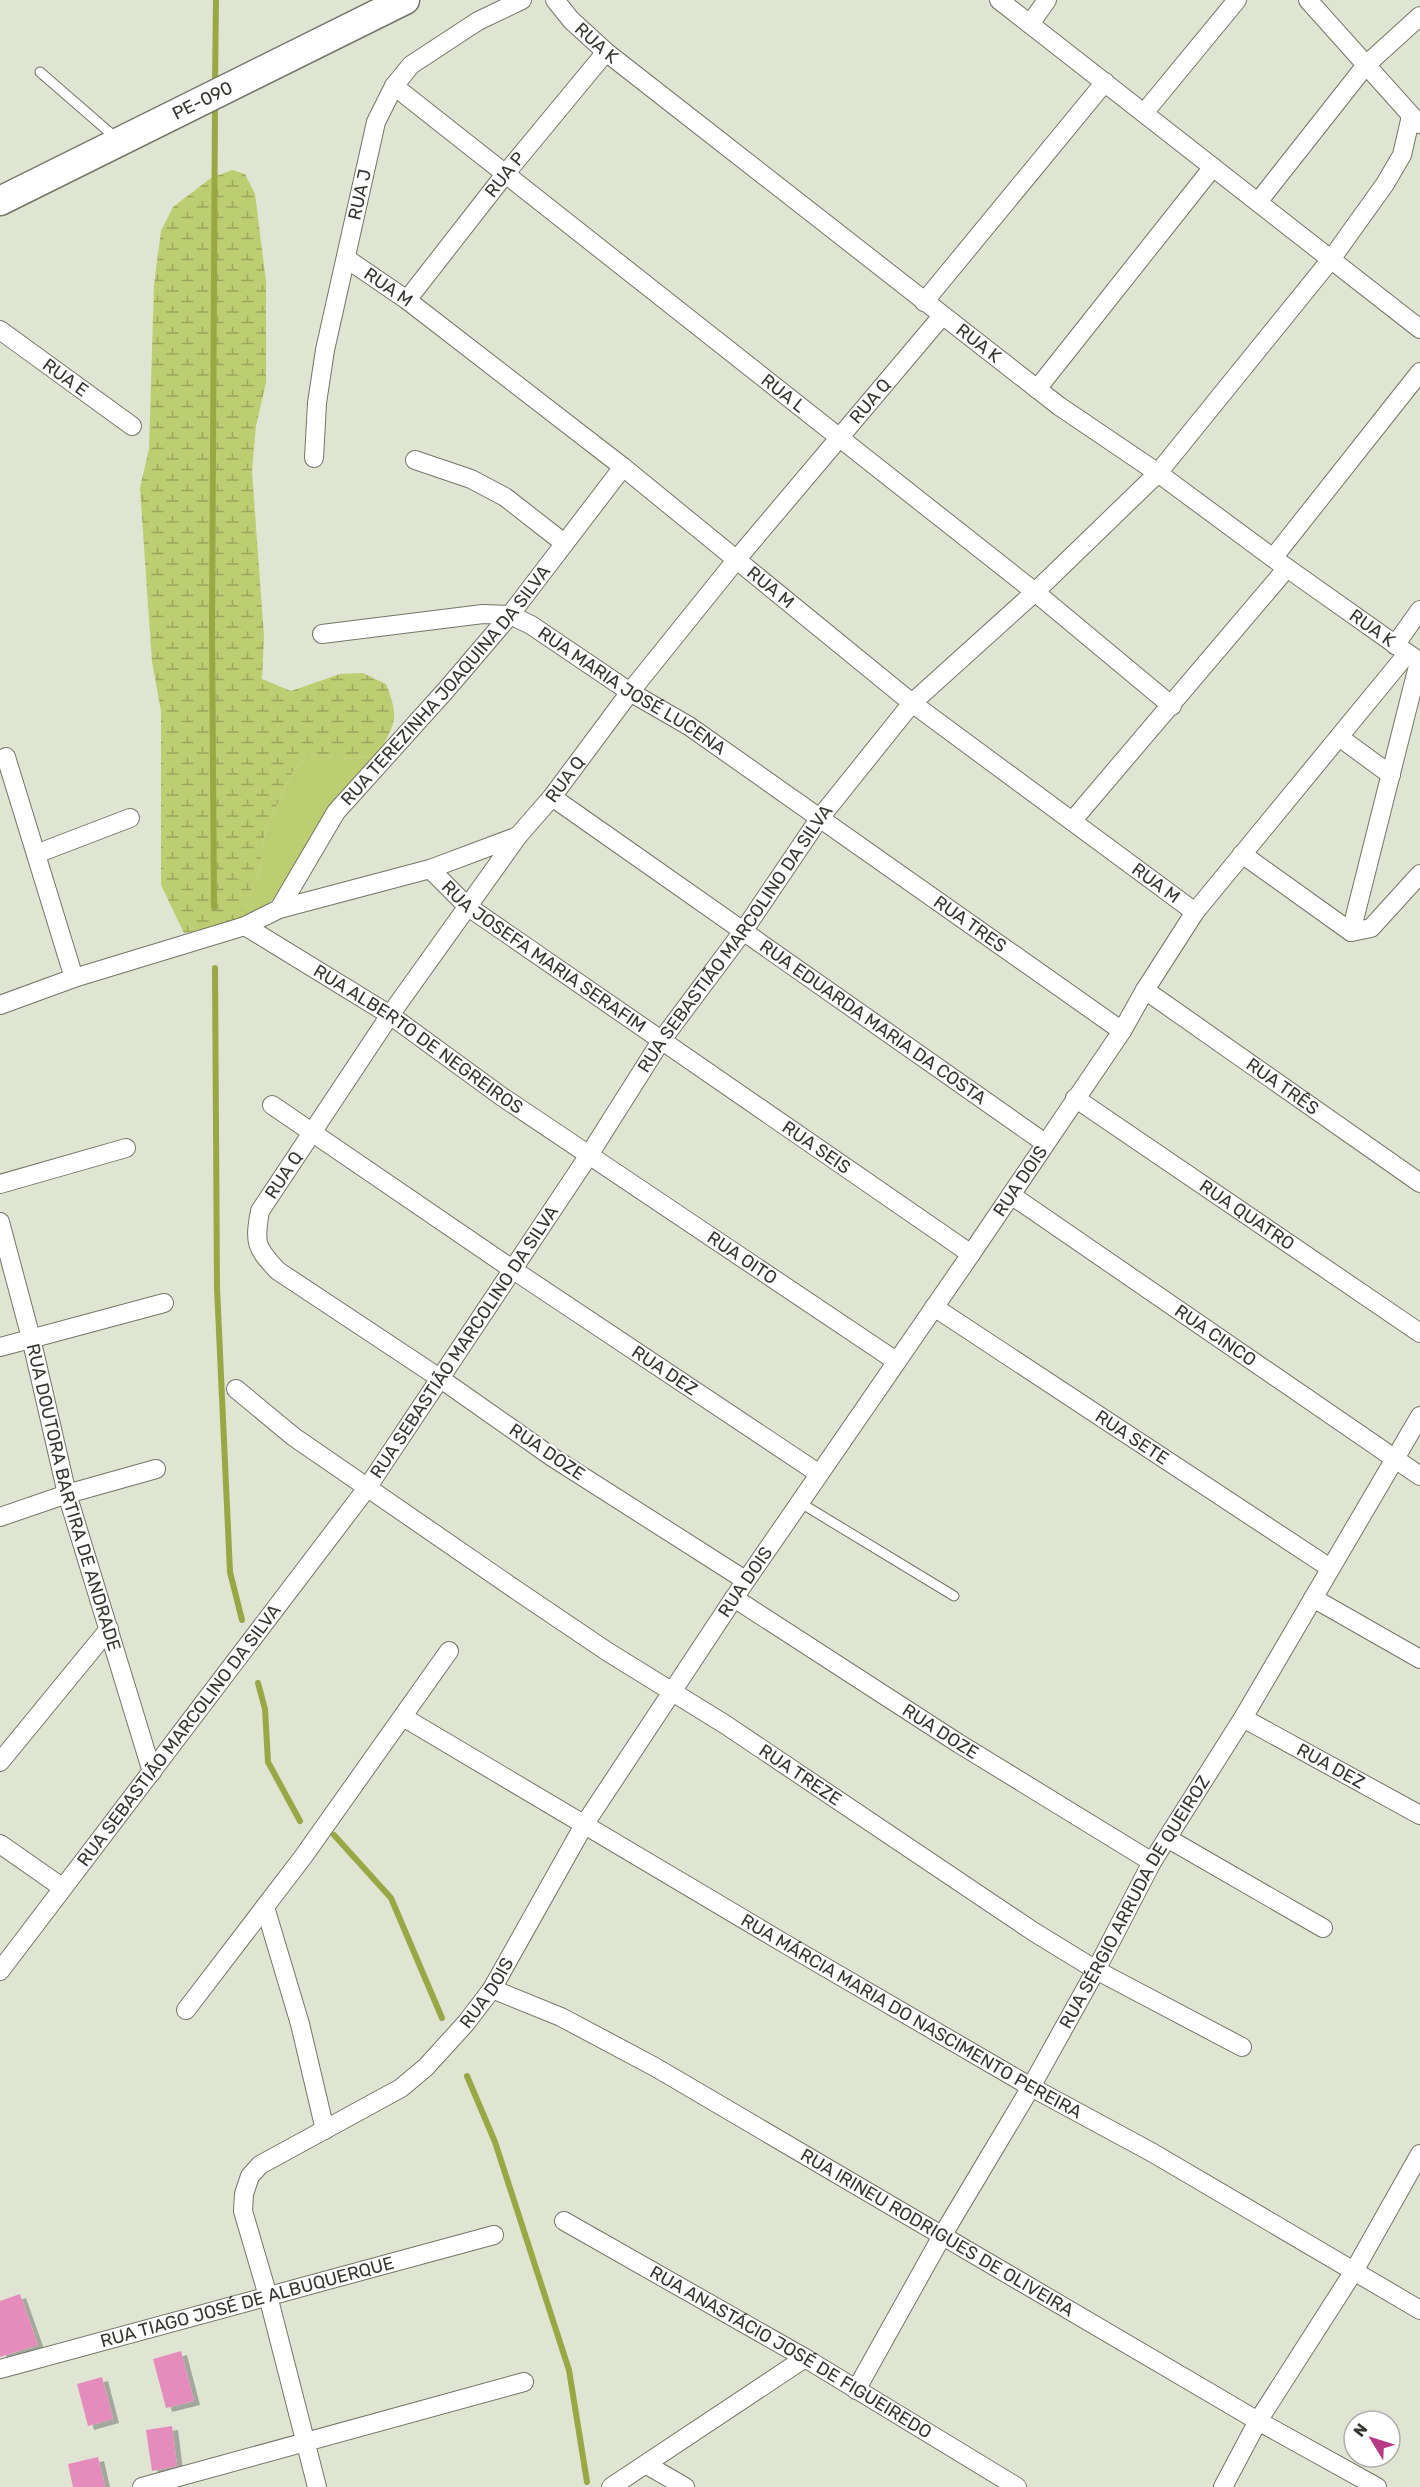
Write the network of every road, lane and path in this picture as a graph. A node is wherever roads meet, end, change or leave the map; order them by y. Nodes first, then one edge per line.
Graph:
1 (405, 0) edge
2 (522, 0) edge
3 (555, 0) edge
4 (999, 0) edge
5 (1047, 0) edge
6 (1238, 0) edge
7 (1308, 0) edge
8 (1420, 16) edge
9 (1030, 24) junction
10 (606, 52) junction
11 (1366, 65) junction
12 (40, 72) dead end
13 (1105, 82) junction
14 (394, 86) junction
15 (1144, 113) junction
16 (1416, 121) edge
17 (121, 141) junction
18 (1213, 167) junction
19 (506, 173) junction
20 (0, 201) edge
21 (1258, 202) junction
22 (1332, 258) junction
23 (347, 259) junction
24 (406, 300) junction
25 (924, 302) junction
26 (942, 316) junction
27 (1420, 328) edge
28 (0, 330) edge
29 (1420, 372) edge
30 (1037, 389) junction
31 (132, 426) dead end
32 (839, 438) junction
33 (314, 458) dead end
34 (415, 460) dead end
35 (623, 467) junction
36 (1158, 473) junction
37 (564, 543) junction
38 (737, 559) junction
39 (1280, 563) junction
40 (1035, 592) junction
41 (1420, 610) edge
42 (510, 615) junction
43 (322, 633) dead end
44 (1410, 656) edge
45 (630, 692) junction
46 (912, 703) junction
47 (1172, 705) junction
48 (1339, 737) junction
49 (6, 757) dead end
50 (1390, 775) junction
51 (552, 797) junction
52 (129, 818) dead end
53 (819, 819) junction
54 (1073, 820) junction
55 (518, 836) junction
56 (36, 854) junction
57 (1242, 854) junction
58 (430, 869) junction
59 (1418, 882) edge
60 (467, 906) junction
61 (279, 909) junction
62 (1195, 912) junction
63 (245, 926) junction
64 (744, 930) junction
65 (1351, 932) junction
66 (74, 978) junction
67 (1144, 990) junction
68 (0, 1005) edge
69 (390, 1015) junction
70 (1122, 1031) junction
71 (662, 1041) junction
72 (1075, 1098) junction
73 (272, 1105) dead end
74 (312, 1133) junction
75 (1045, 1143) junction
76 (126, 1148) dead end
77 (589, 1155) junction
78 (1420, 1183) edge
79 (0, 1184) edge
80 (1011, 1195) junction
81 (0, 1222) edge
82 (971, 1254) junction
83 (512, 1269) junction
84 (164, 1303) dead end
85 (934, 1306) junction
86 (1420, 1333) edge
87 (30, 1338) junction
88 (0, 1347) edge
89 (896, 1361) junction
90 (441, 1379) junction
91 (236, 1389) dead end
92 (1420, 1416) edge
93 (1396, 1460) junction
94 (156, 1469) dead end
95 (818, 1473) junction
96 (1420, 1476) edge
97 (367, 1488) junction
98 (67, 1494) junction
99 (799, 1502) junction
100 (0, 1517) edge
101 (1330, 1568) junction
102 (746, 1580) junction
103 (954, 1596) dead end
104 (734, 1598) junction
105 (1313, 1598) junction
106 (109, 1629) junction
107 (449, 1651) dead end
108 (1420, 1659) edge
109 (671, 1692) junction
110 (403, 1717) junction
111 (1243, 1718) junction
112 (0, 1762) edge
113 (152, 1772) junction
114 (1420, 1815) edge
115 (584, 1825) junction
116 (1167, 1838) junction
117 (0, 1844) edge
118 (1152, 1862) junction
119 (63, 1888) junction
120 (265, 1907) junction
121 (1323, 1928) dead end
122 (1096, 1970) junction
123 (0, 1971) edge
124 (492, 1989) junction
125 (186, 2010) dead end
126 (1242, 2047) dead end
127 (1031, 2087) junction
128 (325, 2130) junction
129 (1420, 2154) edge
130 (564, 2221) dead end
131 (494, 2235) dead end
132 (942, 2236) junction
133 (1354, 2271) junction
134 (268, 2296) junction
135 (1420, 2310) edge
136 (805, 2358) junction
137 (0, 2369) edge
138 (524, 2382) dead end
139 (856, 2390) junction
140 (1258, 2421) junction
141 (305, 2442) junction
142 (647, 2465) junction
143 (142, 2487) edge
144 (316, 2487) edge
145 (611, 2487) edge
146 (685, 2487) edge
147 (1017, 2487) edge
148 (1223, 2487) edge
149 (1377, 2487) edge

1 - 17 main road, PE-090 / PE-090
2 - 14 street, RUA J
3 - 10 street, RUA K
4 - 9 street
5 - 9 street
6 - 15 street
7 - 11 street
8 - 11 street
9 - 13 street
10 - 19 street, RUA P
10 - 25 street, RUA K
11 - 16 street
11 - 21 street
12 - 17 lane
13 - 15 street
13 - 25 street
14 - 19 street, RUA L
14 - 23 street, RUA J
15 - 18 street
16 - 22 street, RUA SEBASTIÃO MARCOLINO DA SILVA
17 - 20 main road, PE-090 / PE-090
18 - 21 street
18 - 30 street
19 - 24 street, RUA P
19 - 32 street, RUA L
21 - 22 street
22 - 27 street
22 - 36 street, RUA SEBASTIÃO MARCOLINO DA SILVA
23 - 24 street, RUA M
23 - 33 street, RUA J
24 - 35 street, RUA M
25 - 26 street, RUA K
26 - 30 street, RUA K
26 - 32 street, RUA Q
28 - 31 street, RUA E
29 - 39 street
30 - 36 street, RUA K
32 - 38 street, RUA Q
32 - 40 street, RUA L
34 - 37 street
35 - 37 street, RUA TEREZINHA JOAQUINA DA SILVA
35 - 38 street, RUA M
36 - 39 street, RUA K
36 - 40 street, RUA SEBASTIÃO MARCOLINO DA SILVA
37 - 42 street, RUA TEREZINHA JOAQUINA DA SILVA
38 - 45 street, RUA Q
38 - 46 street, RUA M
39 - 44 street, RUA K
39 - 47 street
40 - 46 street, RUA SEBASTIÃO MARCOLINO DA SILVA
40 - 47 street, RUA L
41 - 44 street, RUA DOIS
42 - 43 street, RUA MARIA JOSÉ LUCENA
42 - 45 street, RUA MARIA JOSÉ LUCENA
42 - 61 street, RUA TEREZINHA JOAQUINA DA SILVA
44 - 48 street, RUA DOIS
44 - 50 street
45 - 51 street, RUA Q
45 - 53 street, RUA MARIA JOSÉ LUCENA
46 - 53 street, RUA SEBASTIÃO MARCOLINO DA SILVA
46 - 54 street, RUA M
47 - 54 street
48 - 50 street
48 - 57 street, RUA DOIS
49 - 56 street
50 - 65 street
51 - 55 street, RUA Q
51 - 64 street, RUA EDUARDA MARIA DA COSTA
52 - 56 street
53 - 64 street, RUA SEBASTIÃO MARCOLINO DA SILVA
53 - 70 street, RUA TRES
54 - 62 street, RUA M
55 - 58 street
55 - 60 street, RUA Q
56 - 66 street
57 - 62 street, RUA DOIS
57 - 65 street
58 - 60 street, RUA JOSEFA MARIA SERAFIM
58 - 61 street
59 - 65 street
60 - 69 street, RUA Q
60 - 71 street, RUA JOSEFA MARIA SERAFIM
61 - 63 street
62 - 67 street, RUA DOIS
63 - 66 street
63 - 69 street, RUA ALBERTO DE NEGREIROS
64 - 71 street, RUA SEBASTIÃO MARCOLINO DA SILVA
64 - 75 street, RUA EDUARDA MARIA DA COSTA
66 - 68 street
67 - 70 street, RUA DOIS
67 - 78 street, RUA TRÊS
69 - 74 street, RUA Q
69 - 77 street, RUA ALBERTO DE NEGREIROS
70 - 72 street, RUA DOIS
71 - 77 street, RUA SEBASTIÃO MARCOLINO DA SILVA
71 - 82 street, RUA SEIS
72 - 75 street, RUA DOIS
72 - 86 street, RUA QUATRO
73 - 74 street, RUA DEZ
74 - 83 street, RUA DEZ
74 - 90 street, RUA Q
75 - 80 street, RUA DOIS
76 - 79 street
77 - 83 street, RUA SEBASTIÃO MARCOLINO DA SILVA
77 - 89 street, RUA OITO
80 - 82 street, RUA DOIS
80 - 93 street, RUA CINCO
81 - 87 street, RUA DOUTORA BARTIRA DE ANDRADE
82 - 85 street, RUA DOIS
83 - 90 street, RUA SEBASTIÃO MARCOLINO DA SILVA
83 - 95 street, RUA DEZ
84 - 87 street
85 - 89 street, RUA DOIS
85 - 101 street, RUA SETE
87 - 88 street
87 - 98 street, RUA DOUTORA BARTIRA DE ANDRADE
89 - 95 street, RUA DOIS
90 - 97 street, RUA SEBASTIÃO MARCOLINO DA SILVA
90 - 102 street, RUA DOZE
91 - 97 street, RUA TREZE
92 - 93 street, RUA SÉRGIO ARRUDA DE QUEIROZ
93 - 96 street, RUA CINCO
93 - 101 street, RUA SÉRGIO ARRUDA DE QUEIROZ
94 - 98 street
95 - 99 street, RUA DOIS
97 - 109 street, RUA TREZE
97 - 113 street, RUA SEBASTIÃO MARCOLINO DA SILVA
98 - 100 street
98 - 106 street, RUA DOUTORA BARTIRA DE ANDRADE
99 - 102 street, RUA DOIS
99 - 103 lane
101 - 105 street, RUA SÉRGIO ARRUDA DE QUEIROZ
102 - 104 street, RUA DOIS
104 - 109 street, RUA DOIS
104 - 118 street, RUA DOZE
105 - 108 street
105 - 111 street, RUA SÉRGIO ARRUDA DE QUEIROZ
106 - 112 street
106 - 113 street, RUA DOUTORA BARTIRA DE ANDRADE
107 - 110 street
109 - 115 street, RUA DOIS
109 - 122 street, RUA TREZE
110 - 115 street, RUA MÁRCIA MARIA DO NASCIMENTO PEREIRA
110 - 120 street
111 - 114 street, RUA DEZ
111 - 116 street, RUA SÉRGIO ARRUDA DE QUEIROZ
113 - 119 street, RUA SEBASTIÃO MARCOLINO DA SILVA
115 - 124 street, RUA DOIS
115 - 127 street, RUA MÁRCIA MARIA DO NASCIMENTO PEREIRA
116 - 118 street, RUA SÉRGIO ARRUDA DE QUEIROZ
116 - 121 street
117 - 119 street
118 - 122 street, RUA SÉRGIO ARRUDA DE QUEIROZ
119 - 123 street, RUA SEBASTIÃO MARCOLINO DA SILVA
120 - 125 street
120 - 128 street
122 - 126 street, RUA TREZE
122 - 127 street, RUA SÉRGIO ARRUDA DE QUEIROZ
124 - 128 street, RUA DOIS
124 - 132 street, RUA IRINEU RODRIGUES DE OLIVEIRA
127 - 132 street, RUA SÉRGIO ARRUDA DE QUEIROZ
127 - 133 street, RUA MÁRCIA MARIA DO NASCIMENTO PEREIRA
128 - 134 street, RUA DOIS
129 - 133 street
130 - 136 street, RUA ANASTÁCIO JOSÉ DE FIGUEIREDO
131 - 134 street, RUA TIAGO JOSÉ DE ALBUQUERQUE
132 - 139 street, RUA SÉRGIO ARRUDA DE QUEIROZ
132 - 140 street, RUA IRINEU RODRIGUES DE OLIVEIRA
133 - 135 street, RUA MÁRCIA MARIA DO NASCIMENTO PEREIRA
133 - 140 street
134 - 137 street, RUA TIAGO JOSÉ DE ALBUQUERQUE
134 - 141 street
136 - 139 street, RUA ANASTÁCIO JOSÉ DE FIGUEIREDO
136 - 142 street
138 - 141 street
139 - 147 street, RUA ANASTÁCIO JOSÉ DE FIGUEIREDO
140 - 148 street
140 - 149 street, RUA IRINEU RODRIGUES DE OLIVEIRA
141 - 143 street
141 - 144 street
142 - 145 street
142 - 146 street

